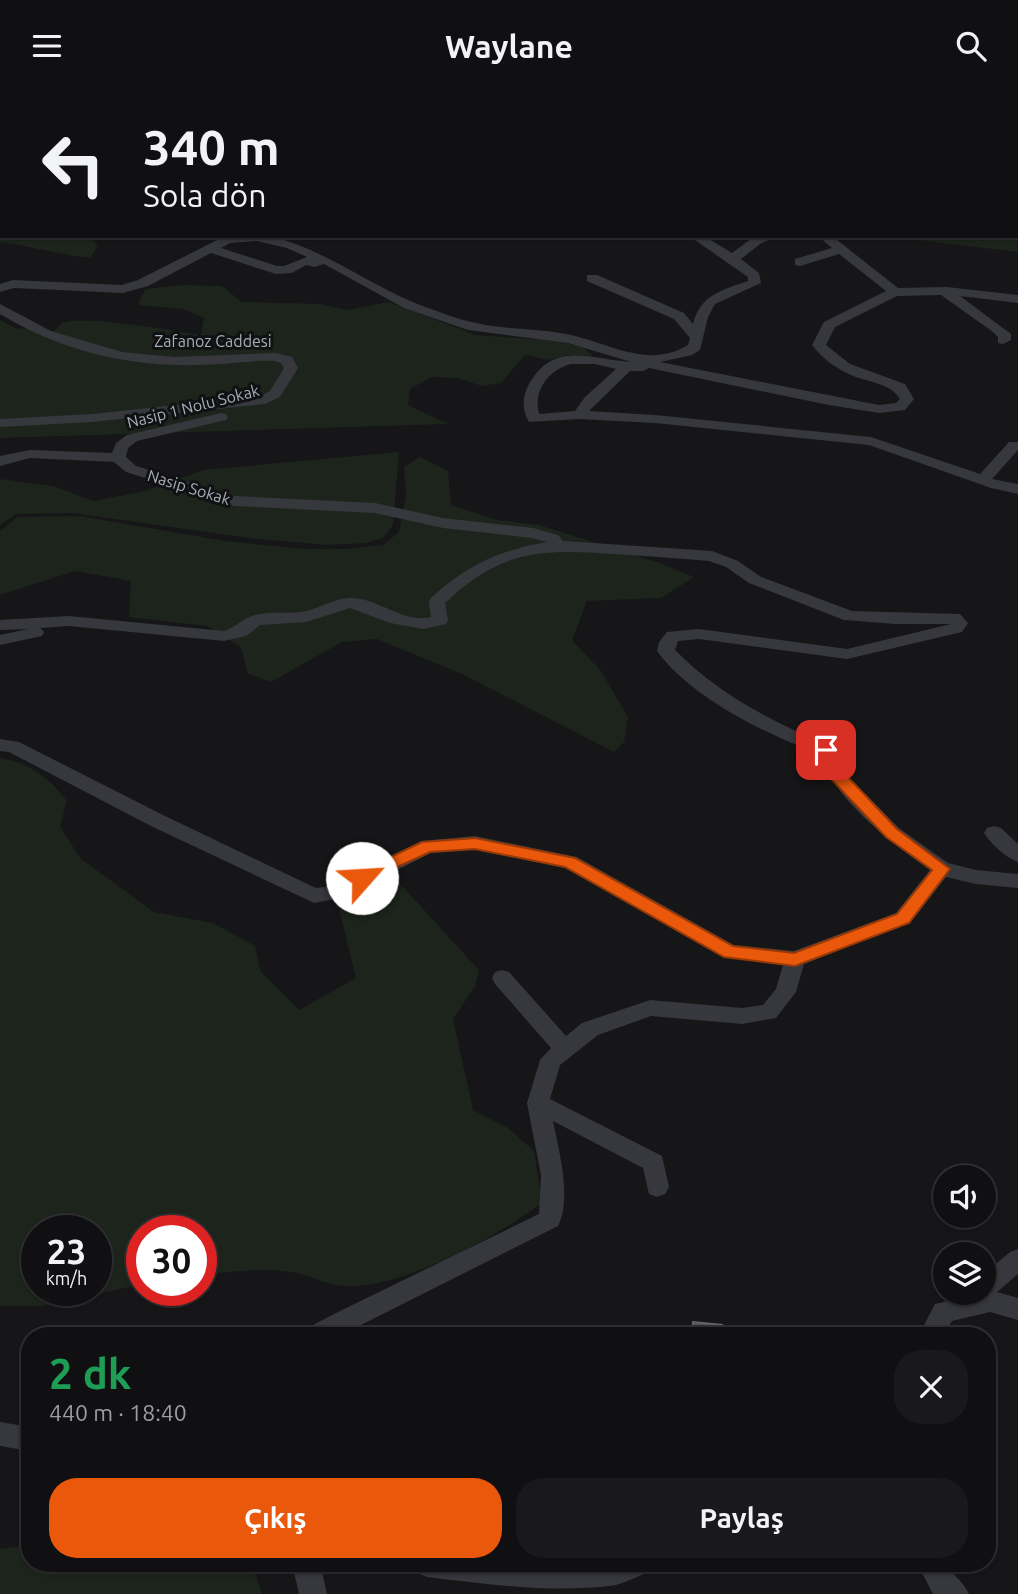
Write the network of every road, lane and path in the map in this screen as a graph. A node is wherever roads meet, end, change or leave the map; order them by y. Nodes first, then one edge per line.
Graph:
1 (233, 238) edge
2 (261, 238) edge
3 (698, 238) edge
4 (765, 238) edge
5 (827, 238) edge
6 (208, 248) junction
7 (840, 250) junction
8 (733, 259) junction
9 (325, 260) junction
10 (800, 262) dead end
11 (6, 272) dead end
12 (592, 278) dead end
13 (53, 286) junction
14 (0, 288) edge
15 (943, 291) junction
16 (895, 292) junction
17 (1018, 299) edge
18 (0, 308) edge
19 (697, 338) junction
20 (1003, 340) dead end
21 (649, 363) junction
22 (623, 366) junction
23 (275, 394) junction
24 (579, 415) junction
25 (534, 419) joint
26 (0, 423) edge
27 (1014, 445) dead end
28 (118, 458) junction
29 (0, 461) edge
30 (983, 480) junction
31 (1018, 489) edge
32 (558, 545) junction
33 (77, 622) junction
34 (0, 625) edge
35 (0, 640) edge
36 (0, 745) edge
37 (994, 833) dead end
38 (1018, 855) edge
39 (942, 869) junction
40 (1018, 881) edge
41 (795, 960) junction
42 (502, 978) dead end
43 (565, 1049) junction
44 (538, 1103) junction
45 (657, 1187) dead end
46 (1018, 1259) edge
47 (996, 1278) edge
48 (996, 1303) edge
49 (960, 1305) edge
50 (1018, 1309) edge
51 (333, 1327) edge
52 (936, 1327) edge
53 (0, 1434) edge
54 (21, 1438) edge
55 (308, 1572) edge
56 (506, 1572) edge
57 (614, 1572) edge
58 (936, 1572) edge
59 (313, 1594) edge
60 (954, 1594) edge

1 - 6 street
2 - 9 street
3 - 8 street
4 - 8 street
5 - 7 street
6 - 9 street
6 - 13 street
7 - 10 street
7 - 16 street
8 - 19 street
9 - 21 street
11 - 13 street
12 - 19 street
13 - 14 street
15 - 16 street
15 - 17 street
15 - 20 street
16 - 21 street
18 - 23 street, Zafanoz Caddesi
19 - 21 street
21 - 22 street
22 - 24 street
22 - 25 street
23 - 26 street
23 - 28 street, Nasip 1 Nolu Sokak
24 - 25 street
24 - 30 street
27 - 30 street
28 - 29 street, Nasip Sokak
28 - 32 street, Nasip Sokak
30 - 31 street
32 - 33 street
32 - 39 street
33 - 34 street
33 - 35 street
36 - 41 street
37 - 38 street
39 - 40 street
39 - 41 street
41 - 43 street
42 - 43 street
43 - 44 street
44 - 45 street
44 - 51 street
46 - 47 street
48 - 50 street
49 - 52 street
53 - 54 street
55 - 59 street
56 - 57 street
58 - 60 street

